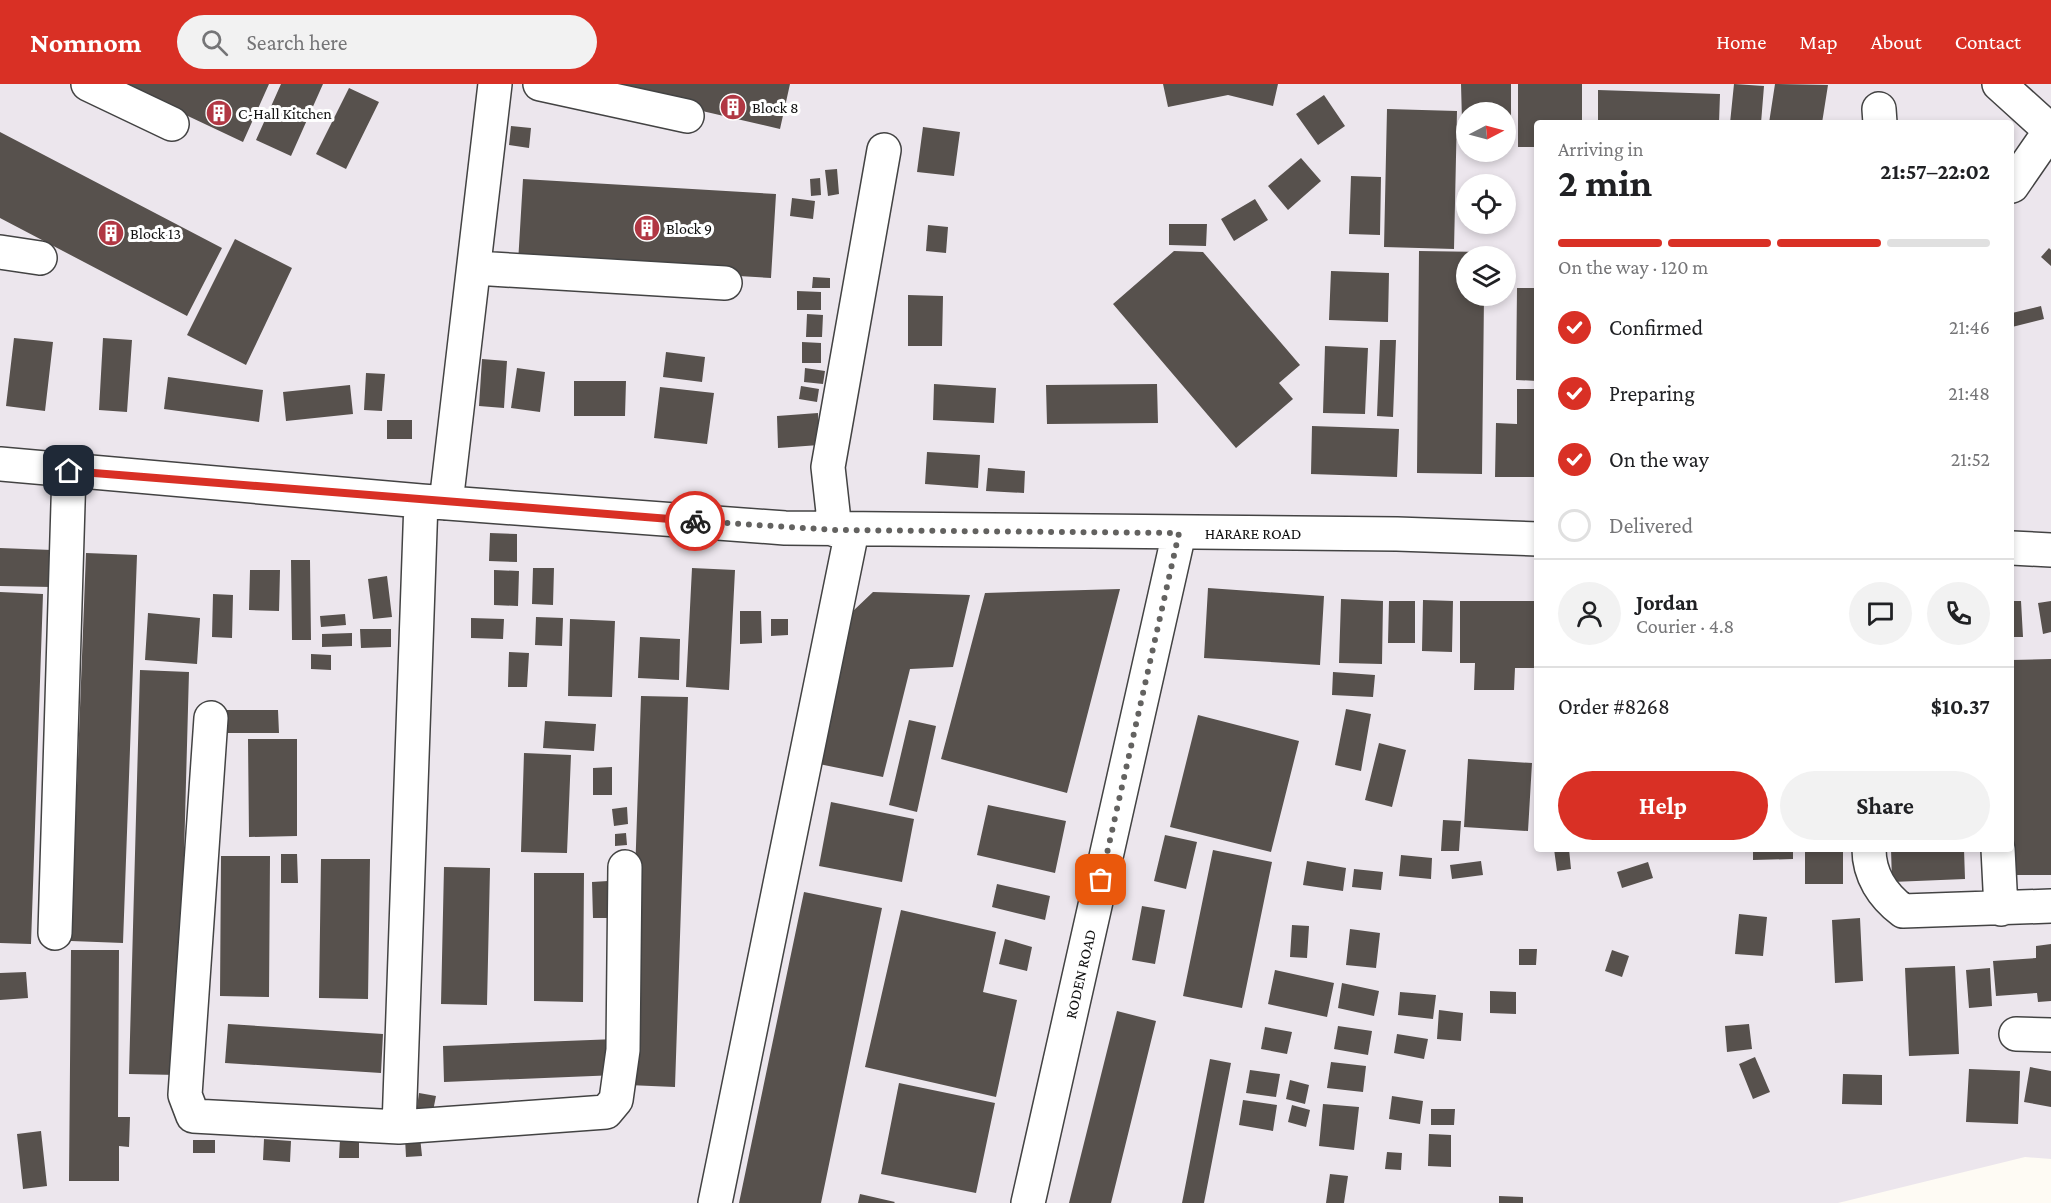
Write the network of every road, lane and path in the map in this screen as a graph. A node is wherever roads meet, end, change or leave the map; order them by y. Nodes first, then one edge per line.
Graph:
1 (88, 84) edge
2 (495, 84) edge
3 (540, 84) edge
4 (1999, 84) edge
5 (687, 116) dead end
6 (172, 124) dead end
7 (2051, 131) edge
8 (884, 150) dead end
9 (2014, 183) edge
10 (0, 252) edge
11 (40, 258) dead end
12 (475, 268) junction
13 (725, 283) dead end
14 (0, 464) edge
15 (69, 471) junction
16 (434, 502) junction
17 (844, 531) junction
18 (1179, 533) junction
19 (1534, 539) edge
20 (2014, 548) edge
21 (2051, 550) edge
22 (211, 718) dead end
23 (1869, 852) edge
24 (1998, 852) edge
25 (625, 867) dead end
26 (2051, 906) edge
27 (2001, 909) junction
28 (55, 933) dead end
29 (2016, 1034) dead end
30 (2051, 1035) edge
31 (399, 1127) junction
32 (716, 1203) edge
33 (1028, 1203) edge

1 - 6 street
2 - 12 street
3 - 5 street
4 - 7 street
7 - 9 street
8 - 17 street
10 - 11 street
12 - 13 street
12 - 16 street
14 - 15 street, HARARE ROAD
15 - 16 street, HARARE ROAD
15 - 28 street
16 - 17 street, HARARE ROAD
16 - 31 street
17 - 18 street, HARARE ROAD
17 - 32 street
18 - 19 street, HARARE ROAD
18 - 33 street, RODEN ROAD
20 - 21 street
22 - 31 street
23 - 27 street
24 - 27 street
25 - 31 street
26 - 27 street
29 - 30 street

